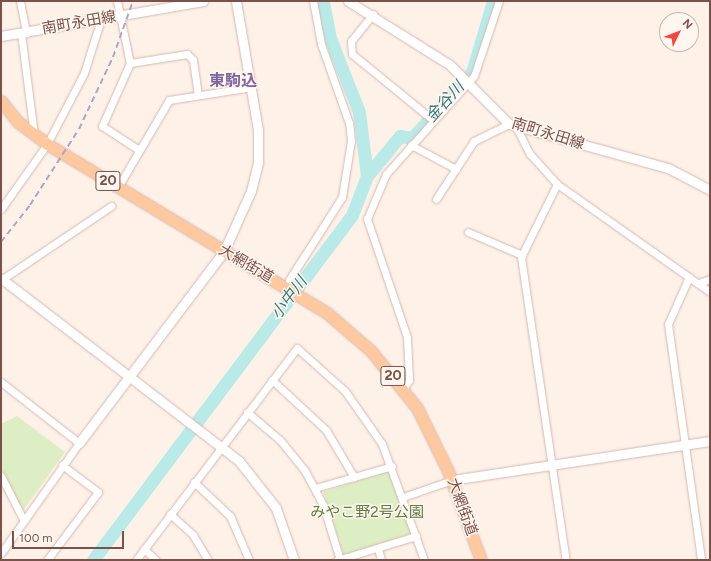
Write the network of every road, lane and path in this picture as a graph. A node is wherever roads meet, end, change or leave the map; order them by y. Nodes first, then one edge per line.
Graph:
1 (20, 1) edge
2 (117, 1) edge
3 (203, 1) edge
4 (236, 1) edge
5 (313, 1) edge
6 (348, 1) edge
7 (499, 1) edge
8 (373, 14) junction
9 (119, 16) junction
10 (100, 19) junction
11 (24, 33) junction
12 (1, 36) edge
13 (130, 63) junction
14 (469, 81) junction
15 (252, 87) junction
16 (198, 95) junction
17 (1, 101) edge
18 (432, 120) junction
19 (512, 125) junction
20 (34, 135) junction
21 (47, 144) junction
22 (411, 145) junction
23 (139, 150) junction
24 (456, 169) junction
25 (557, 184) junction
26 (118, 187) junction
27 (710, 190) edge
28 (436, 199) dead end
29 (111, 206) dead end
30 (1, 209) edge
31 (468, 232) dead end
32 (224, 251) junction
33 (522, 255) junction
34 (689, 277) junction
35 (710, 278) edge
36 (2, 280) edge
37 (699, 283) junction
38 (288, 284) junction
39 (710, 292) edge
40 (128, 378) junction
41 (272, 380) junction
42 (1, 382) edge
43 (404, 388) junction
44 (247, 412) junction
45 (710, 441) edge
46 (79, 443) junction
47 (683, 445) junction
48 (220, 447) junction
49 (552, 464) junction
50 (62, 465) junction
51 (392, 466) junction
52 (1, 476) edge
53 (354, 477) junction
54 (452, 480) junction
55 (194, 482) junction
56 (315, 488) junction
57 (403, 497) junction
58 (170, 514) junction
59 (23, 519) junction
60 (416, 536) junction
61 (378, 548) junction
62 (144, 549) junction
63 (1, 553) edge
64 (47, 560) edge
65 (136, 560) edge
66 (156, 560) edge
67 (208, 560) edge
68 (249, 560) edge
69 (294, 560) edge
70 (339, 560) edge
71 (381, 560) edge
72 (424, 560) edge
73 (481, 560) edge
74 (566, 560) edge
75 (701, 560) edge

1 - 11 street
2 - 9 street
3 - 9 street, 南町永田線
4 - 15 street
5 - 38 street
6 - 8 street, 南町永田線
7 - 14 street
8 - 14 street, 南町永田線
8 - 18 street
9 - 10 street, 南町永田線
9 - 13 street
10 - 11 street, 南町永田線
10 - 21 street
11 - 12 street, 南町永田線
11 - 20 street
13 - 16 street
13 - 23 street
14 - 18 street
14 - 19 street, 南町永田線
15 - 16 street
15 - 32 street
16 - 23 street
17 - 20 main road, 大網街道 / 20
18 - 22 street
19 - 24 street
19 - 25 street
19 - 27 street, 南町永田線
20 - 21 main road, 大網街道 / 20
21 - 26 main road, 大網街道 / 20
21 - 30 street
22 - 24 street
22 - 43 street
23 - 26 street
24 - 28 street
25 - 33 street
25 - 34 street
26 - 32 main road, 大網街道 / 20
29 - 36 street
31 - 33 street
32 - 38 main road, 大網街道 / 20
32 - 40 street
33 - 49 street
34 - 37 street
34 - 47 street
35 - 37 street
36 - 40 street
37 - 39 street
38 - 43 main road, 大網街道 / 20
40 - 46 street
40 - 48 street
41 - 44 street
41 - 51 street
41 - 53 street
42 - 46 street
43 - 54 main road, 大網街道 / 20
44 - 48 street
44 - 56 street
45 - 47 street
46 - 50 street
47 - 49 street
47 - 75 street
48 - 55 street
48 - 69 street
49 - 54 street
49 - 74 street
50 - 59 street
50 - 64 street
51 - 53 street
51 - 57 street
52 - 59 street
53 - 56 street
54 - 57 street
54 - 73 main road, 大網街道 / 20
55 - 58 street
55 - 68 street
56 - 70 street
57 - 60 street
58 - 62 street
58 - 67 street
59 - 63 street
60 - 61 street
60 - 72 street
61 - 70 street
61 - 71 street
62 - 65 street
62 - 66 street

